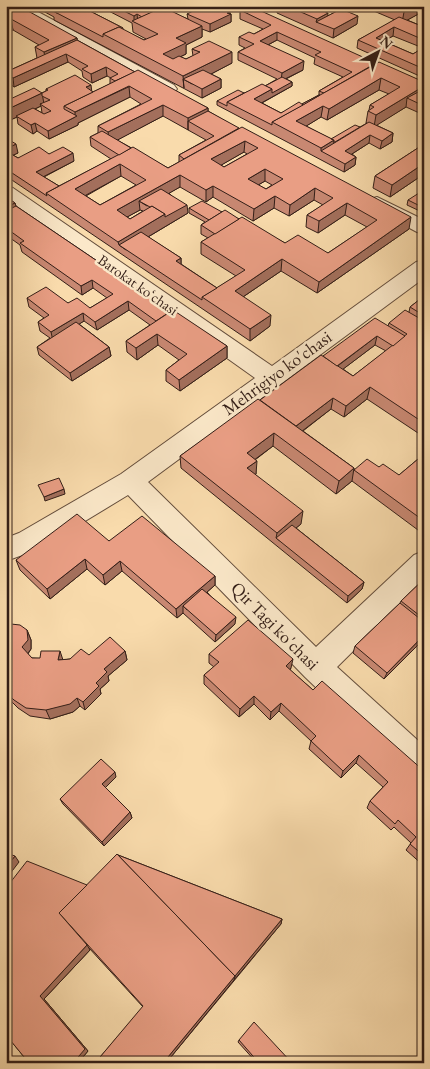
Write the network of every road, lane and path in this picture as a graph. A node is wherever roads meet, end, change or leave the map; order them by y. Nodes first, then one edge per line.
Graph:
1 (15, 6) edge
2 (180, 96) edge
3 (6, 192) edge
4 (363, 195) edge
5 (424, 228) edge
6 (424, 267) edge
7 (271, 377) junction
8 (130, 480) junction
9 (6, 550) edge
10 (424, 563) edge
11 (316, 667) junction
12 (424, 768) edge

1 - 2 street
3 - 7 street, Barokat koʻchasi
4 - 5 street
6 - 7 street, Mehrigiyo ko'chasi
7 - 8 street, Mehrigiyo ko'chasi
8 - 9 street, Mehrigiyo ko'chasi
8 - 11 street, Qir Tagi ko'chasi
10 - 11 street
11 - 12 street, Qir Tagi ko'chasi

